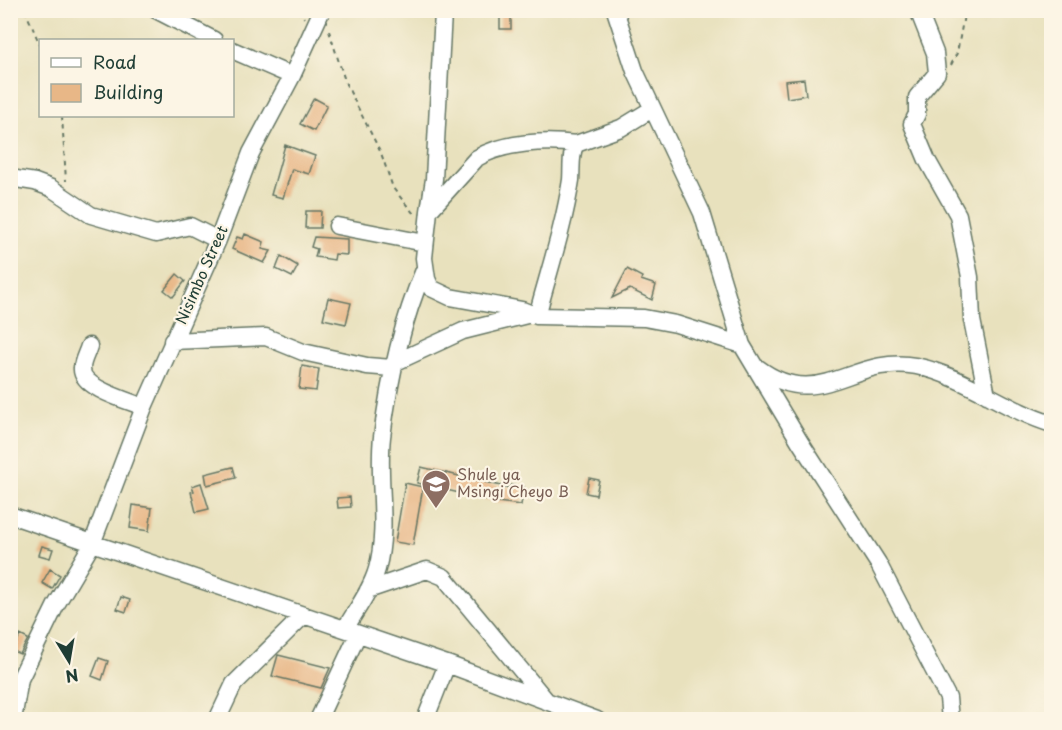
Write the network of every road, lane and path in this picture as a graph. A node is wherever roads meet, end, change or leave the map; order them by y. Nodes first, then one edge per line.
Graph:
1 (25, 10) edge
2 (156, 10) edge
3 (918, 10) edge
4 (965, 10) edge
5 (443, 11) edge
6 (620, 13) edge
7 (324, 16) edge
8 (212, 39) edge
9 (39, 43) edge
10 (234, 51) edge
11 (292, 76) junction
12 (937, 76) junction
13 (652, 109) junction
14 (62, 117) edge
15 (576, 144) junction
16 (10, 178) edge
17 (68, 198) junction
18 (429, 211) junction
19 (337, 226) dead end
20 (426, 236) junction
21 (218, 240) junction
22 (424, 270) junction
23 (534, 315) junction
24 (172, 341) junction
25 (742, 345) junction
26 (89, 346) dead end
27 (393, 366) junction
28 (754, 366) junction
29 (987, 395) junction
30 (144, 407) junction
31 (1052, 424) edge
32 (10, 515) edge
33 (92, 544) junction
34 (369, 590) junction
35 (304, 615) junction
36 (351, 631) junction
37 (447, 664) junction
38 (15, 677) edge
39 (546, 700) junction
40 (13, 720) edge
41 (216, 720) edge
42 (318, 720) edge
43 (425, 720) edge
44 (597, 720) edge
45 (950, 720) edge

1 - 9 path
2 - 8 street
3 - 12 street
4 - 12 path
5 - 18 street
6 - 13 street
7 - 11 street, Nisimbo Street
7 - 20 path
10 - 11 street
11 - 21 street, Nisimbo Street
12 - 29 street
13 - 15 street
13 - 25 street
14 - 17 path
15 - 18 street
15 - 23 street
16 - 17 street
17 - 21 street
18 - 20 street
19 - 20 street
20 - 22 street
21 - 24 street, Nisimbo Street
22 - 23 street
22 - 27 street
23 - 25 street
23 - 27 street
24 - 27 street
24 - 30 street, Nisimbo Street
25 - 28 street
26 - 30 street
27 - 34 street
28 - 29 street
28 - 45 street
29 - 31 street
30 - 33 street, Nisimbo Street
32 - 33 street
33 - 35 street
33 - 38 street, Nisimbo Street
34 - 36 street
34 - 39 street
35 - 36 street
35 - 41 street
36 - 37 street
36 - 42 street
37 - 39 street
37 - 43 street
38 - 40 street, Nisimbo Street
39 - 44 street

